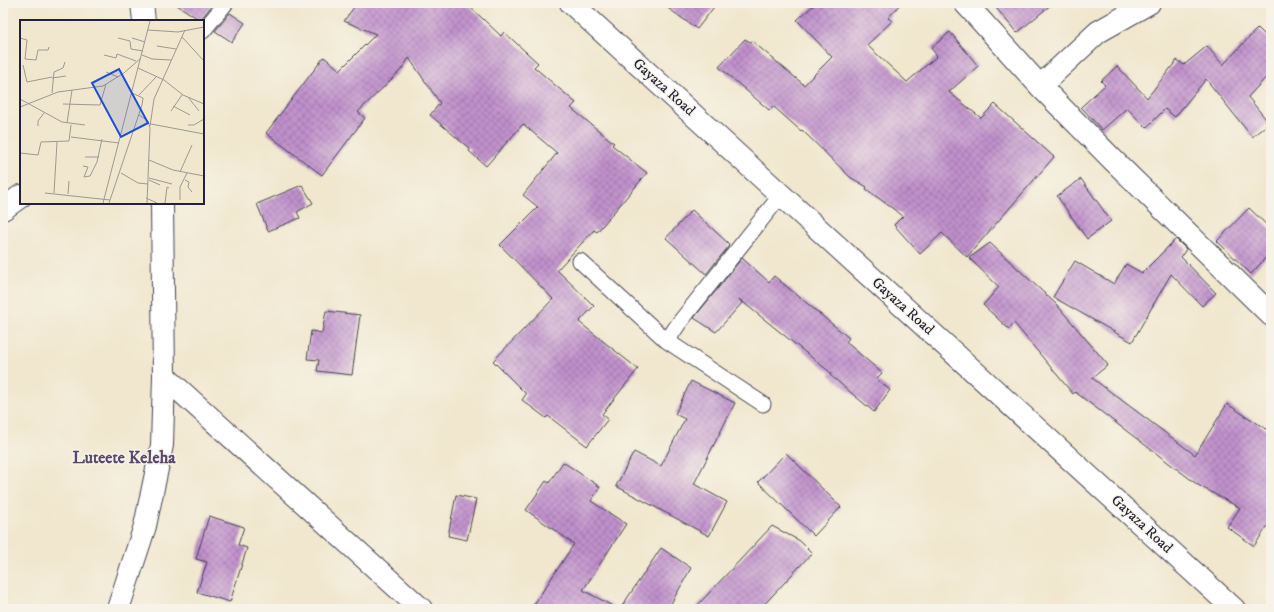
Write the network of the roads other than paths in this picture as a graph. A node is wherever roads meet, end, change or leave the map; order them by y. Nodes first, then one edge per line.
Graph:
1 (142, 3) edge
2 (226, 3) edge
3 (571, 3) edge
4 (965, 3) edge
5 (1149, 3) edge
6 (144, 20) edge
7 (204, 30) edge
8 (1040, 86) junction
9 (782, 195) junction
10 (20, 197) edge
11 (162, 204) edge
12 (3, 209) edge
13 (580, 261) dead end
14 (1271, 315) edge
15 (667, 341) junction
16 (164, 376) junction
17 (763, 404) dead end
18 (118, 609) edge
19 (421, 609) edge
20 (1234, 609) edge

1 - 6 street
2 - 7 lane
3 - 9 street, Gayaza Road
4 - 8 street
5 - 8 street
8 - 14 street
9 - 15 lane
9 - 20 street, Gayaza Road
10 - 12 street
11 - 16 street
13 - 15 lane
15 - 17 lane
16 - 18 street
16 - 19 street

